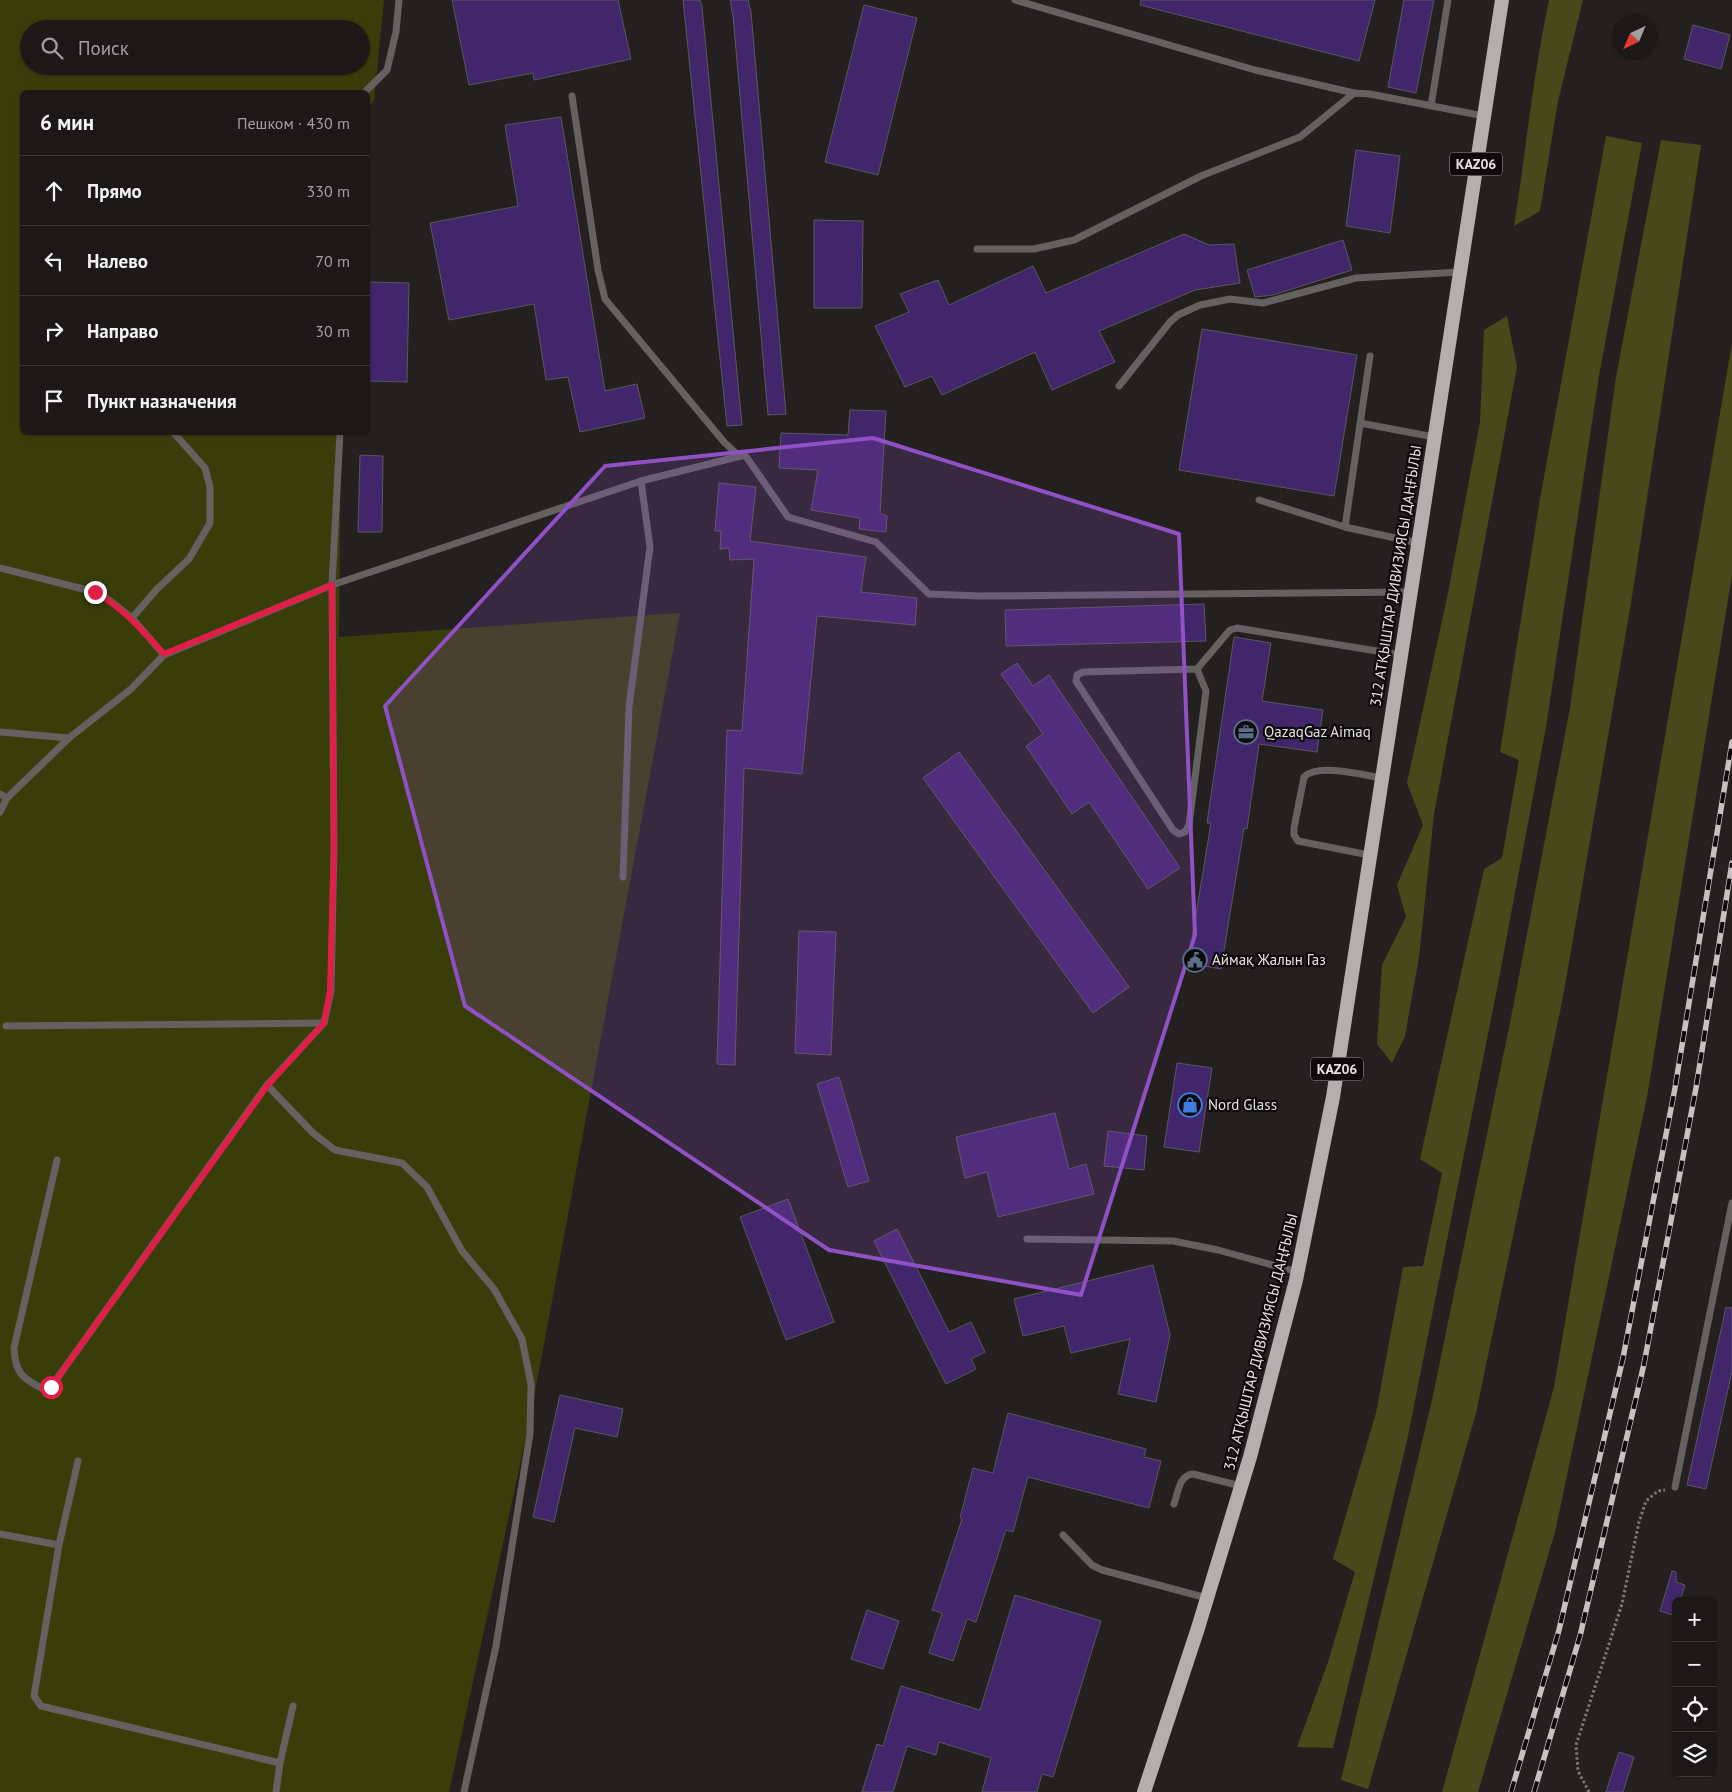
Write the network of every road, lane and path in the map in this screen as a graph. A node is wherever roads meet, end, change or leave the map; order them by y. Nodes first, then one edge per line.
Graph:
1 (399, 0) edge
2 (1015, 0) edge
3 (1448, 0) edge
4 (1502, 0) edge
5 (367, 90) edge
6 (1354, 93) junction
7 (572, 96) dead end
8 (1431, 106) junction
9 (1484, 116) junction
10 (977, 249) dead end
11 (1460, 272) junction
12 (1370, 356) dead end
13 (1119, 386) dead end
14 (1360, 423) junction
15 (176, 435) edge
16 (340, 435) edge
17 (1434, 437) junction
18 (739, 456) junction
19 (641, 481) junction
20 (1259, 500) dead end
21 (1345, 527) junction
22 (1418, 543) junction
23 (0, 568) edge
24 (332, 585) junction
25 (1411, 592) junction
26 (132, 618) junction
27 (164, 654) junction
28 (1401, 655) junction
29 (1197, 669) junction
30 (0, 732) edge
31 (69, 738) junction
32 (1382, 778) junction
33 (4, 796) edge
34 (0, 812) edge
35 (1370, 855) junction
36 (623, 876) dead end
37 (324, 1023) junction
38 (6, 1026) dead end
39 (267, 1086) junction
40 (57, 1160) dead end
41 (1732, 1203) edge
42 (1027, 1240) dead end
43 (1298, 1272) junction
44 (78, 1461) dead end
45 (1241, 1486) junction
46 (1675, 1488) joint
47 (1174, 1504) dead end
48 (0, 1534) edge
49 (1063, 1535) dead end
50 (59, 1545) junction
51 (1207, 1598) junction
52 (293, 1706) dead end
53 (280, 1762) junction
54 (276, 1792) edge
55 (464, 1792) edge
56 (1144, 1792) edge
57 (1589, 1792) edge

1 - 5 lane
2 - 6 lane
3 - 8 lane
4 - 9 highway, 312 АТҚЫШТАР ДИВИЗИЯСЫ ДАҢҒЫЛЫ / KАZ06
6 - 8 lane
6 - 10 lane
7 - 18 lane
8 - 9 lane
9 - 11 highway, 312 АТҚЫШТАР ДИВИЗИЯСЫ ДАҢҒЫЛЫ / KАZ06
11 - 13 lane
11 - 17 highway, 312 АТҚЫШТАР ДИВИЗИЯСЫ ДАҢҒЫЛЫ / KАZ06
12 - 14 lane
14 - 17 lane
14 - 21 lane
15 - 26 lane
16 - 24 lane
17 - 22 highway, 312 АТҚЫШТАР ДИВИЗИЯСЫ ДАҢҒЫЛЫ / KАZ06
18 - 19 lane
18 - 25 lane
19 - 24 lane
19 - 36 lane
20 - 21 lane
21 - 22 lane
22 - 25 highway, 312 АТҚЫШТАР ДИВИЗИЯСЫ ДАҢҒЫЛЫ / KАZ06
23 - 26 lane
24 - 27 lane
24 - 37 lane
25 - 28 highway, 312 АТҚЫШТАР ДИВИЗИЯСЫ ДАҢҒЫЛЫ / KАZ06
26 - 27 lane
27 - 31 lane
28 - 29 lane
28 - 32 highway, 312 АТҚЫШТАР ДИВИЗИЯСЫ ДАҢҒЫЛЫ / KАZ06
29 - 29 lane
30 - 31 lane
31 - 33 lane
32 - 35 highway, 312 АТҚЫШТАР ДИВИЗИЯСЫ ДАҢҒЫЛЫ / KАZ06
32 - 35 lane
33 - 34 lane
35 - 43 highway, 312 АТҚЫШТАР ДИВИЗИЯСЫ ДАҢҒЫЛЫ / KАZ06
37 - 38 lane
37 - 39 lane
39 - 40 lane
39 - 55 lane
41 - 46 lane
42 - 43 lane
43 - 45 highway, 312 АТҚЫШТАР ДИВИЗИЯСЫ ДАҢҒЫЛЫ / KАZ06
44 - 50 lane
45 - 47 lane
45 - 51 highway, 312 АТҚЫШТАР ДИВИЗИЯСЫ ДАҢҒЫЛЫ / KАZ06
46 - 57 path
48 - 50 lane
49 - 51 lane
50 - 53 lane
51 - 56 highway, 312 АТҚЫШТАР ДИВИЗИЯСЫ ДАҢҒЫЛЫ / KАZ06
52 - 53 lane
53 - 54 lane

